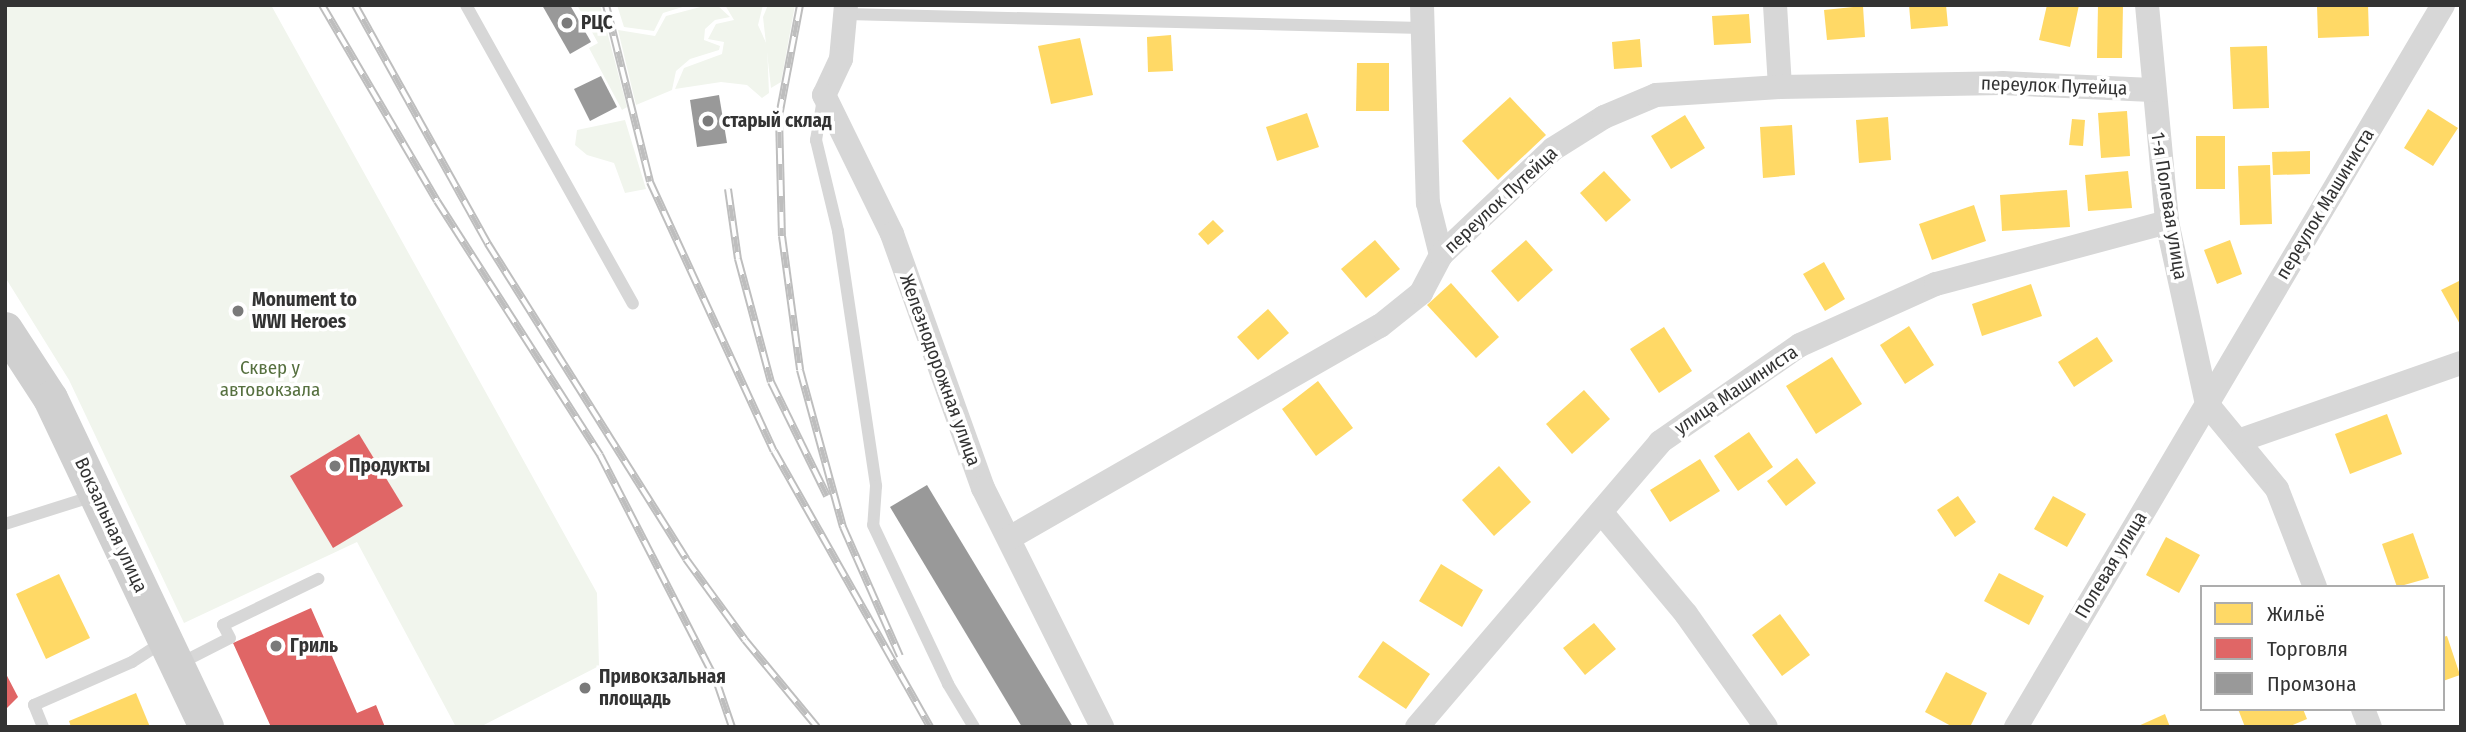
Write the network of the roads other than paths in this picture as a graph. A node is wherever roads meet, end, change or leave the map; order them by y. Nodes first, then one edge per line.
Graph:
1 (466, 5) edge
2 (1775, 5) edge
3 (2147, 5) edge
4 (2443, 5) edge
5 (846, 10) edge
6 (2426, 16) edge
7 (1422, 17) edge
8 (1780, 87) junction
9 (2152, 90) junction
10 (824, 95) junction
11 (2167, 222) junction
12 (1441, 255) junction
13 (633, 303) dead end
14 (5, 329) edge
15 (2461, 363) edge
16 (2207, 404) junction
17 (2238, 441) junction
18 (97, 495) junction
19 (1601, 512) junction
20 (5, 524) edge
21 (1011, 537) junction
22 (318, 579) dead end
23 (2314, 585) edge
24 (171, 653) junction
25 (43, 727) edge
26 (206, 727) edge
27 (974, 727) edge
28 (1102, 727) edge
29 (1417, 727) edge
30 (1766, 727) edge
31 (2016, 727) edge

1 - 13 lane
2 - 8 street
3 - 9 street, 1-я Полевая улица
4 - 6 street, переулок Машиниста
5 - 7 lane
5 - 10 street
6 - 16 street, переулок Машиниста
7 - 12 street
8 - 9 street, переулок Путейца
8 - 12 street, переулок Путейца
9 - 11 street, 1-я Полевая улица
10 - 21 street, Железнодорожная улица
10 - 27 lane
11 - 16 street, 1-я Полевая улица
11 - 19 street, улица Машиниста
12 - 21 street, переулок Путейца
14 - 18 main road, Вокзальная улица
15 - 17 street
16 - 17 street
16 - 31 street, Полевая улица
17 - 23 street
18 - 20 lane
18 - 24 main road, Вокзальная улица
19 - 29 street, улица Машиниста
19 - 30 street
21 - 28 street, Железнодорожная улица
22 - 24 lane
24 - 25 lane
24 - 26 main road, Вокзальная улица

